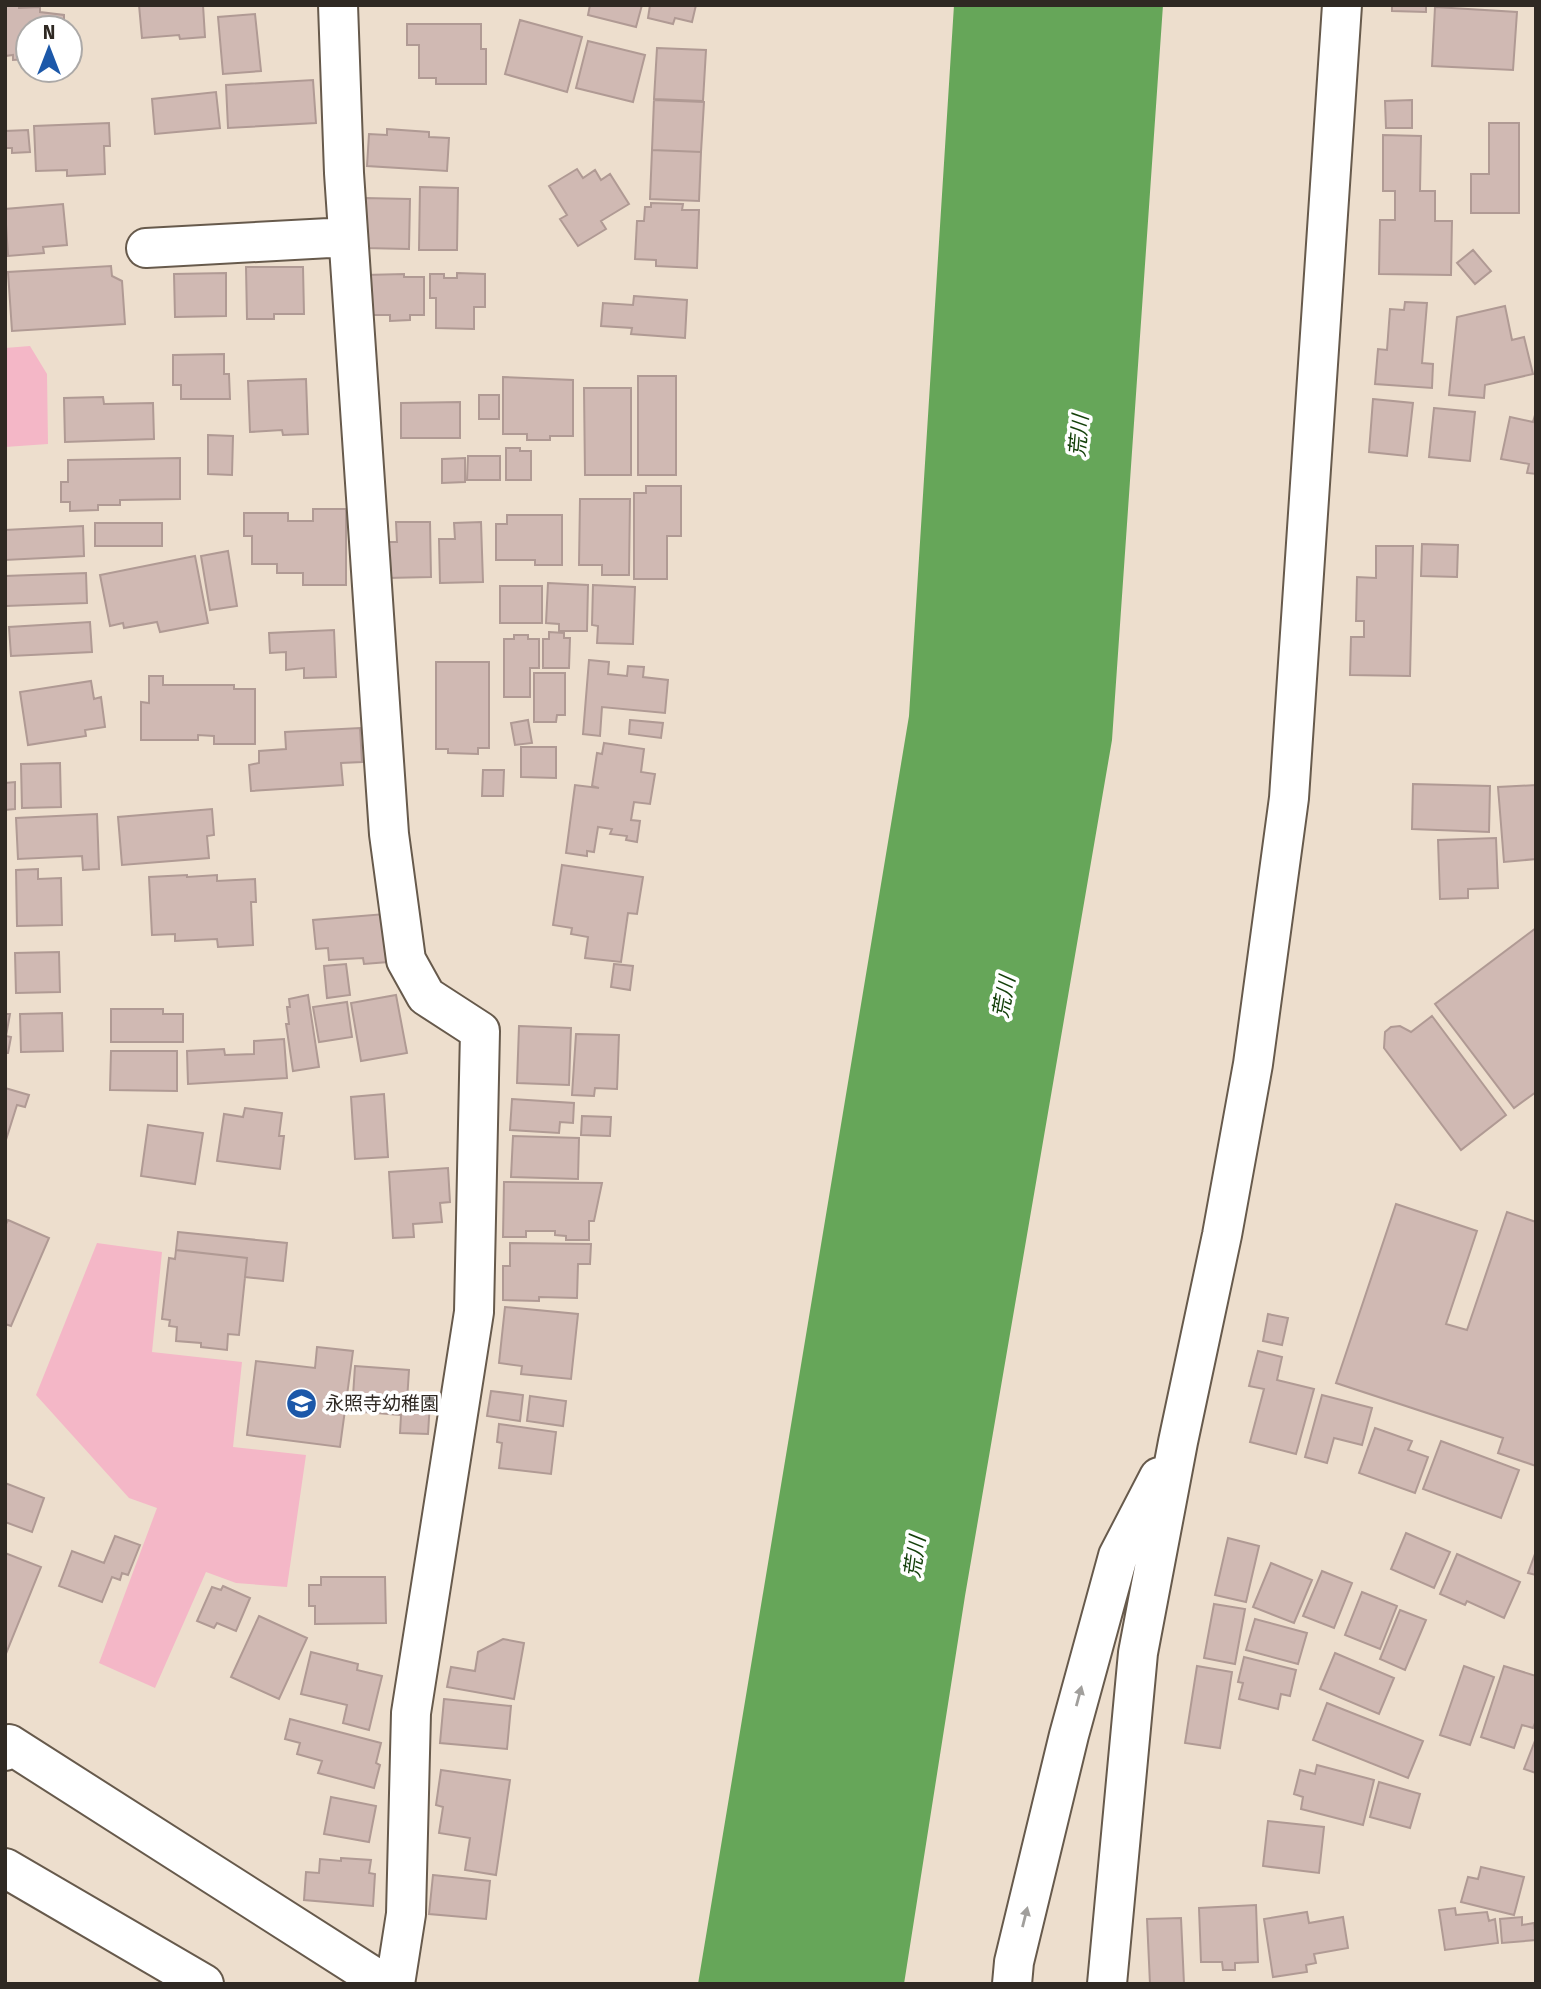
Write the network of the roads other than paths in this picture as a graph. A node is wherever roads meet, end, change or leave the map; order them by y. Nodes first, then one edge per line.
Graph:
1 (338, 5) edge
2 (1342, 5) edge
3 (348, 237) junction
4 (146, 248) dead end
5 (1178, 1441) junction
6 (5, 1751) edge
7 (5, 1868) edge
8 (204, 1984) edge
9 (386, 1984) edge
10 (395, 1984) edge
11 (1012, 1984) edge
12 (1107, 1984) edge

1 - 3 street
2 - 5 street
3 - 4 street
3 - 10 street
11 -> 5 street
5 - 12 street
6 - 9 street
7 - 8 street

